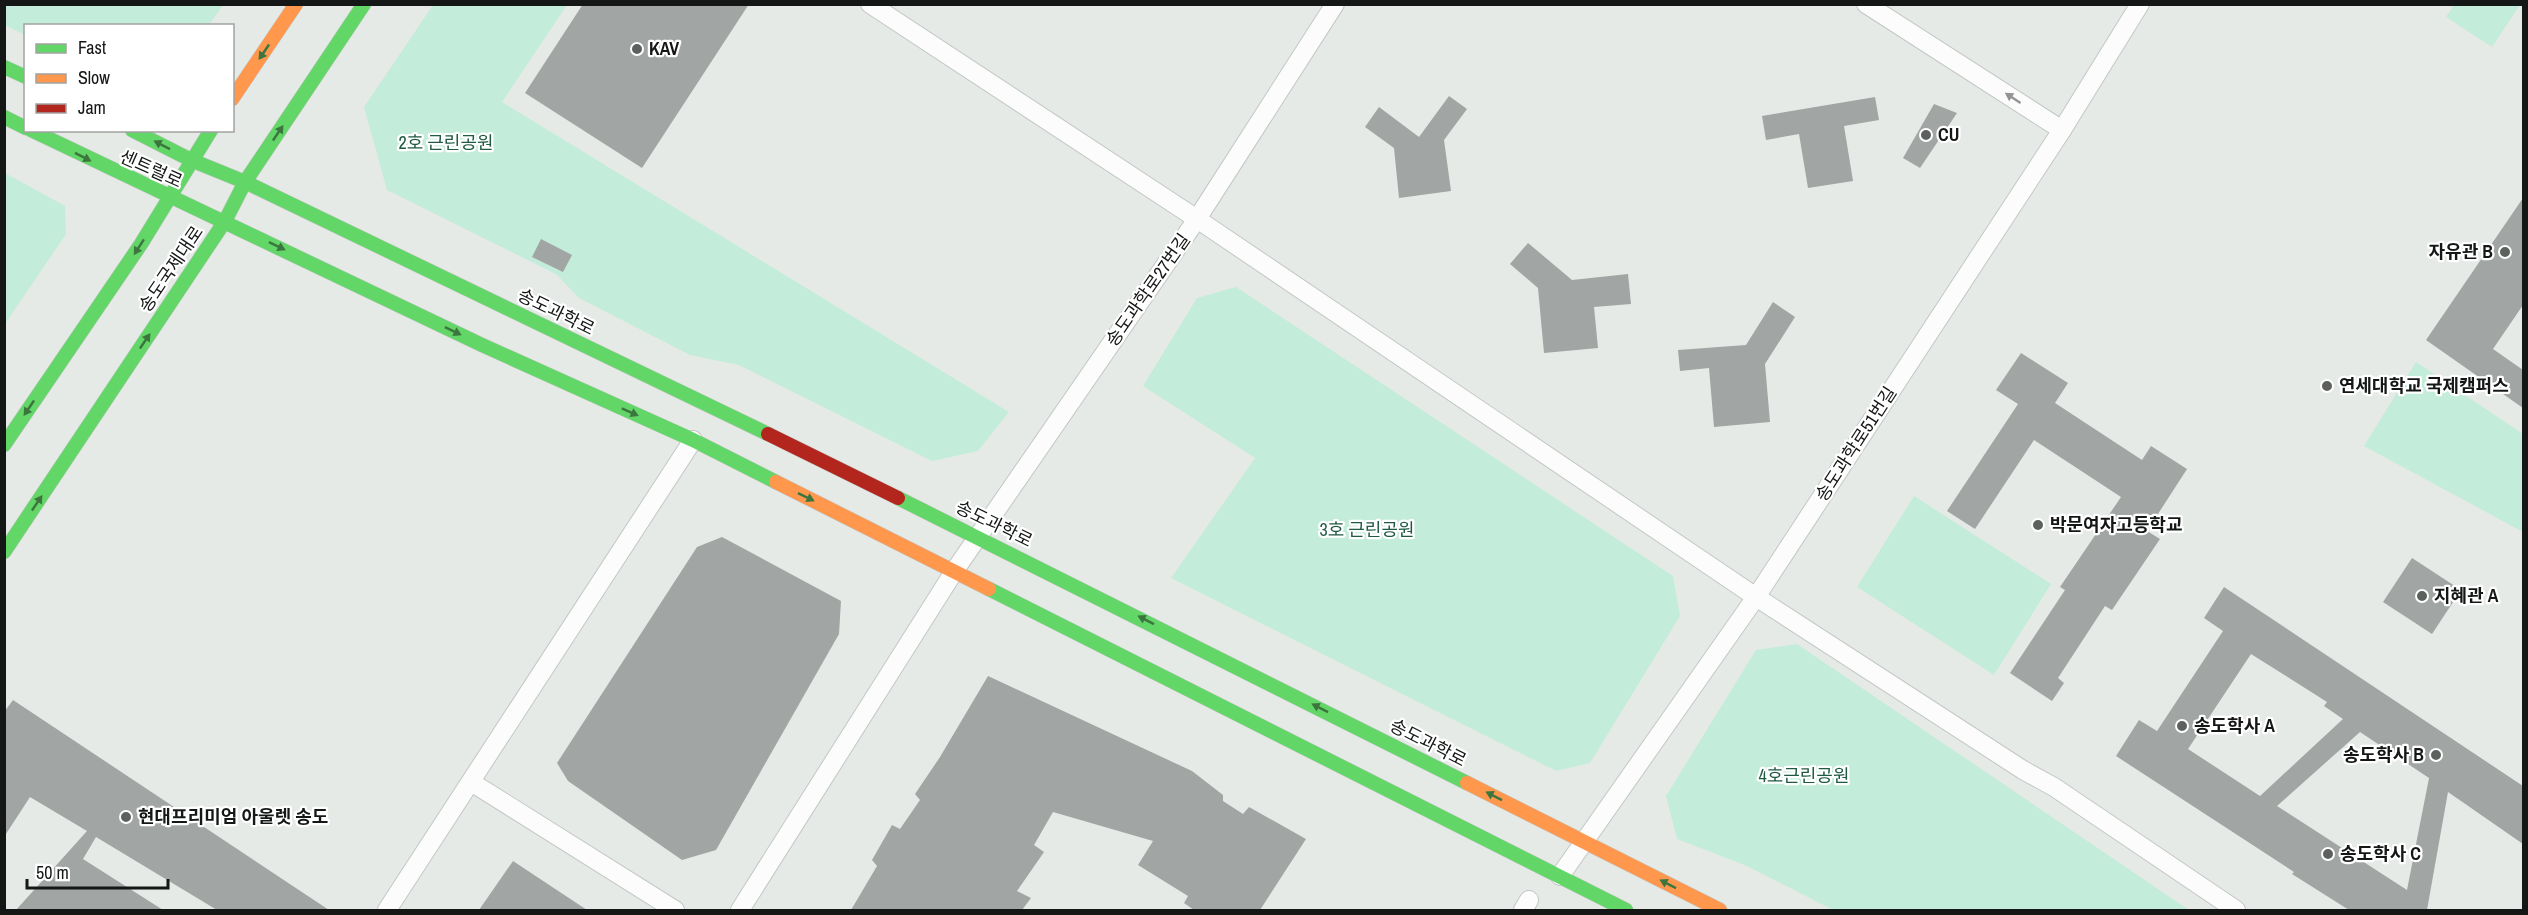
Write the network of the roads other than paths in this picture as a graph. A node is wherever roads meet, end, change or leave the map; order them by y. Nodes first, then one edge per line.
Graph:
1 (296, 4) edge
2 (364, 4) edge
3 (870, 4) edge
4 (1335, 4) edge
5 (1866, 4) edge
6 (2140, 4) edge
7 (4, 67) edge
8 (24, 76) edge
9 (234, 96) edge
10 (4, 117) edge
11 (24, 127) edge
12 (2062, 130) junction
13 (35, 132) edge
14 (136, 132) edge
15 (210, 132) edge
16 (191, 160) junction
17 (245, 182) junction
18 (170, 197) junction
19 (1197, 219) junction
20 (225, 221) junction
21 (693, 441) junction
22 (4, 445) edge
23 (978, 536) junction
24 (4, 552) edge
25 (955, 570) junction
26 (1756, 597) junction
27 (471, 782) junction
28 (1584, 842) junction
29 (1560, 876) junction
30 (387, 910) edge
31 (675, 910) edge
32 (740, 910) edge
33 (1626, 910) edge
34 (1720, 910) edge
35 (2236, 910) edge

1 -> 9 main road
17 -> 2 main road, 송도국제대로
3 - 19 street
4 - 19 street, 송도과학로27번길
12 -> 5 street
6 - 12 street, 송도과학로51번길
7 - 8 main road
10 - 11 main road
12 - 26 street, 송도과학로51번길
13 -> 18 main road, 센트럴로
16 -> 14 main road, 센트럴로
15 - 16 main road
16 - 17 main road, 센트럴로
16 - 18 main road
17 - 20 main road, 송도국제대로
17 - 23 main road, 송도과학로
18 - 20 main road, 센트럴로
18 -> 22 main road
19 - 23 street, 송도과학로27번길
19 - 26 street
20 -> 21 main road
24 -> 20 main road, 송도국제대로
21 -> 25 main road
21 - 27 street
23 - 25 street, 송도과학로27번길
28 -> 23 main road, 송도과학로
25 - 29 main road
25 - 32 street, 송도과학로27번길
26 - 28 street, 송도과학로51번길
26 - 35 street
27 - 30 street
27 - 31 street
28 - 29 street, 송도과학로51번길
34 -> 28 main road, 송도과학로
29 - 33 main road

